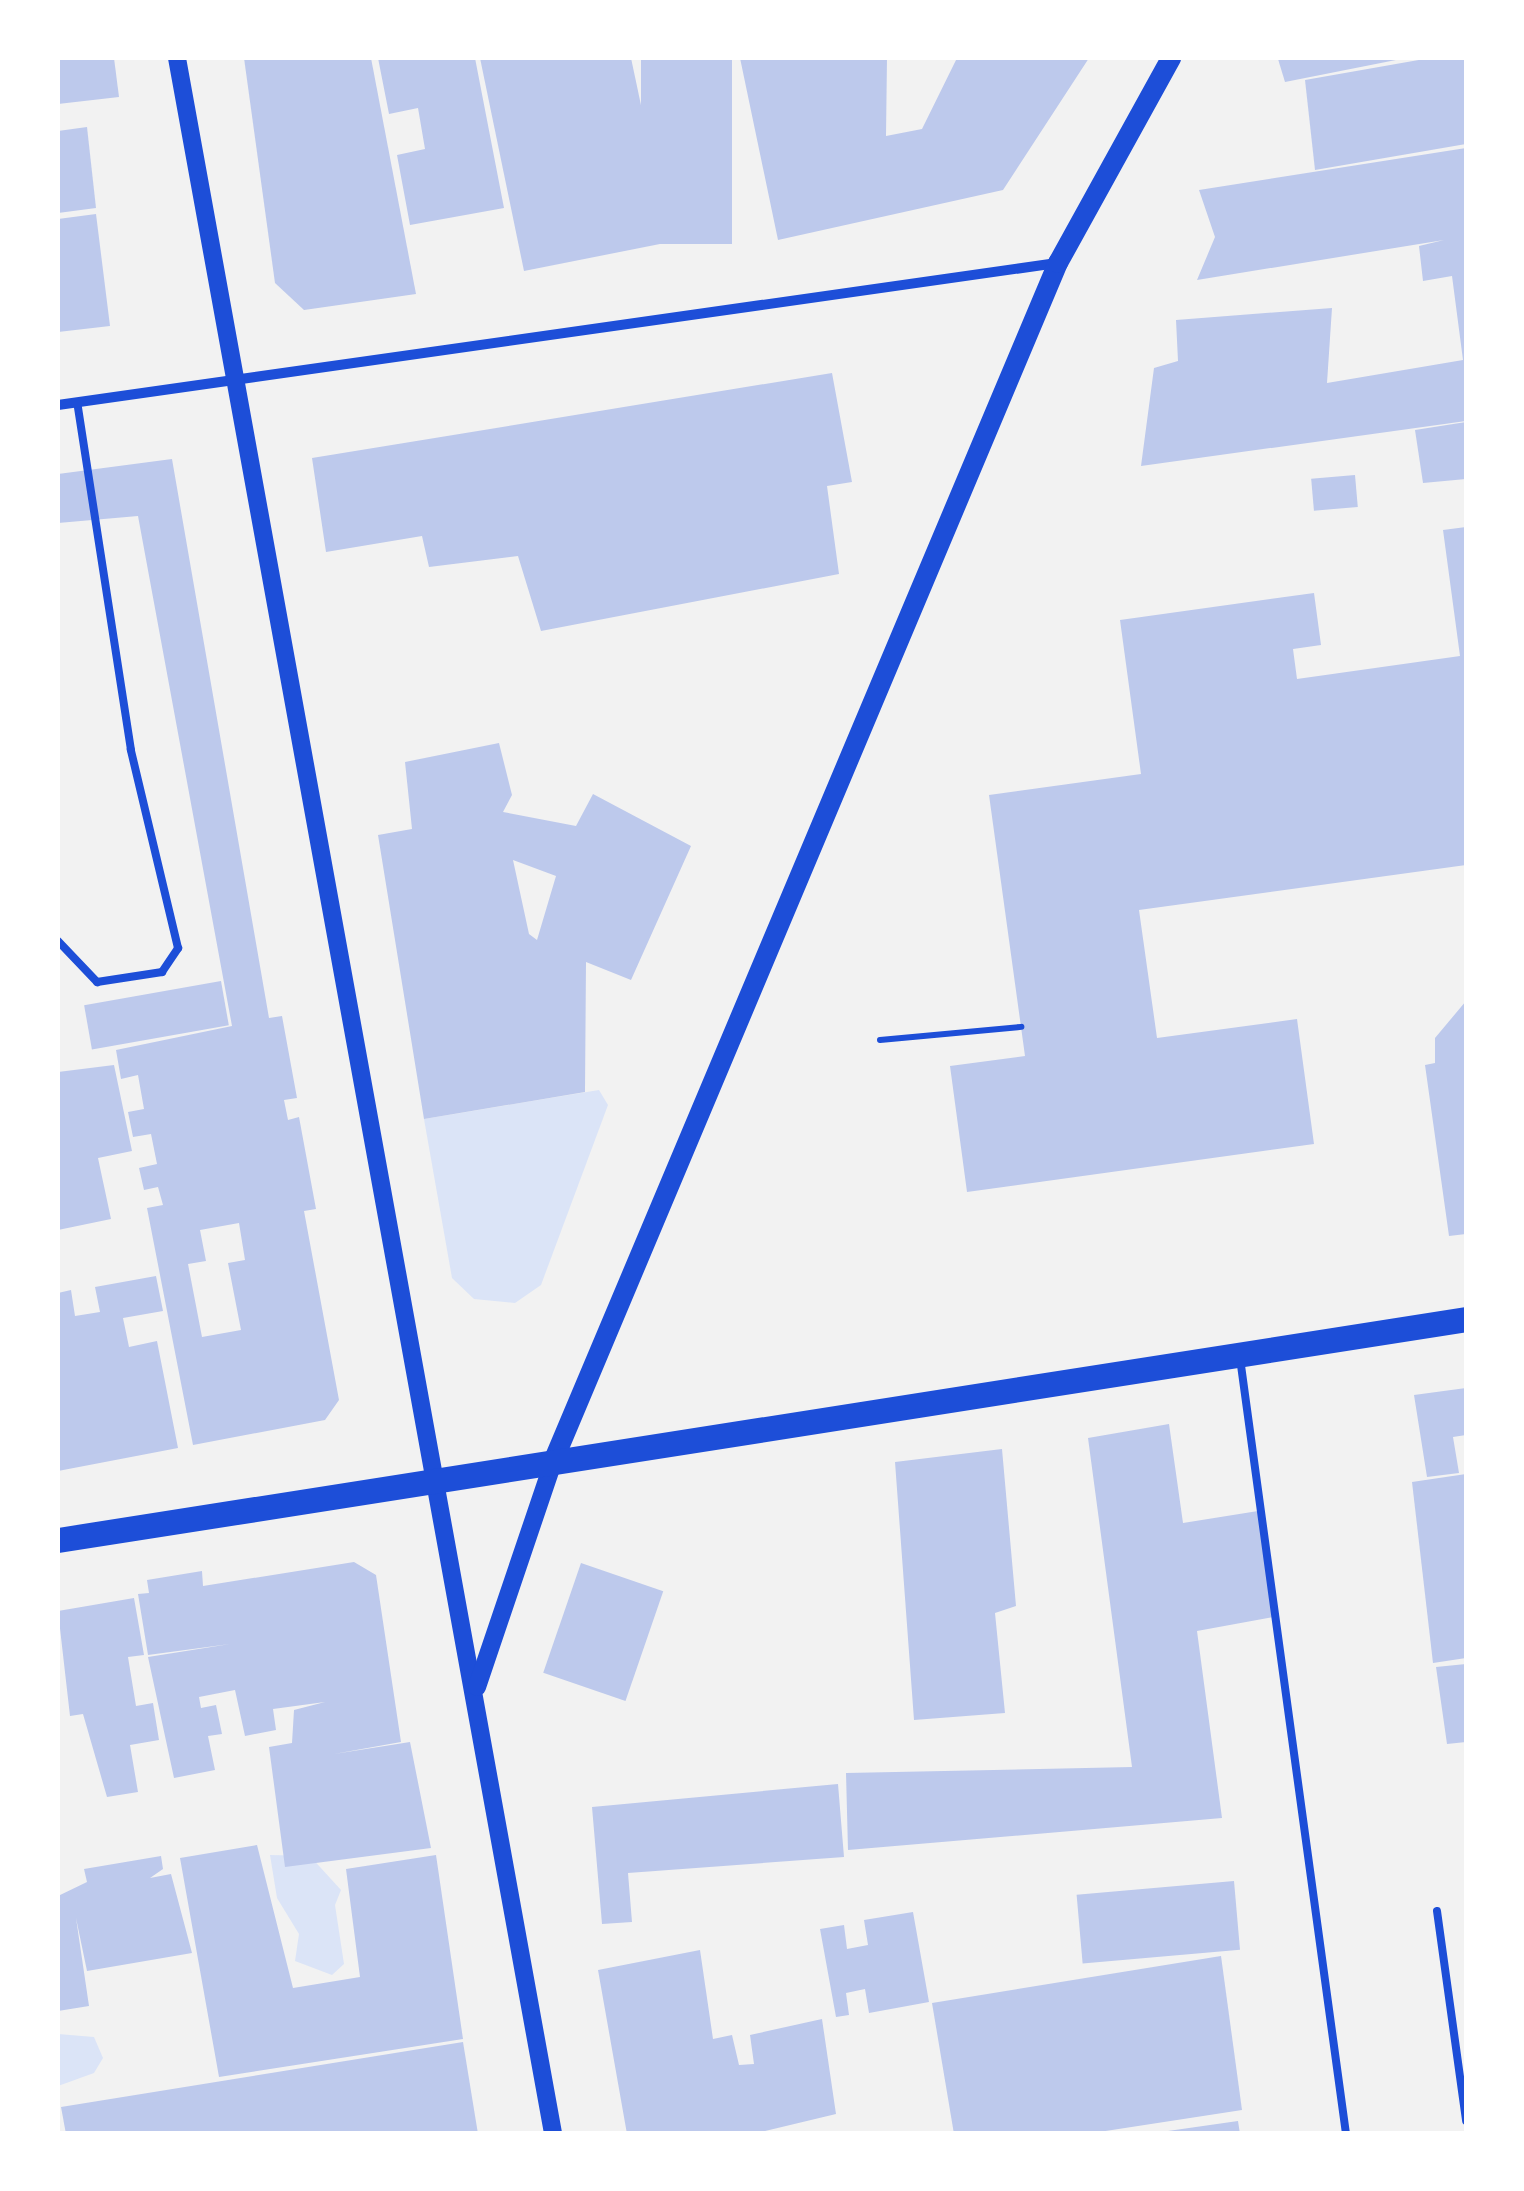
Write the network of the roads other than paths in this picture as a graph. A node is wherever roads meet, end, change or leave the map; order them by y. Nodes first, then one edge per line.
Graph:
1 (178, 58) edge
2 (1171, 58) edge
3 (1058, 263) junction
4 (232, 379) junction
5 (77, 402) junction
6 (58, 405) edge
7 (58, 941) edge
8 (1466, 1319) edge
9 (1240, 1353) junction
10 (554, 1457) junction
11 (438, 1476) junction
12 (58, 1540) edge
13 (475, 1692) junction
14 (1437, 1911) dead end
15 (1466, 2121) edge
16 (554, 2134) edge
17 (1346, 2134) edge

1 - 4 street
2 - 3 main road
3 - 4 street
3 - 10 main road
4 - 5 street
4 - 11 street
5 - 6 street
5 - 7 lane
8 - 9 main road
9 - 10 main road
9 - 17 lane
10 - 11 main road
10 - 13 street
11 - 12 main road
11 - 13 street
13 - 16 street
14 - 15 lane

